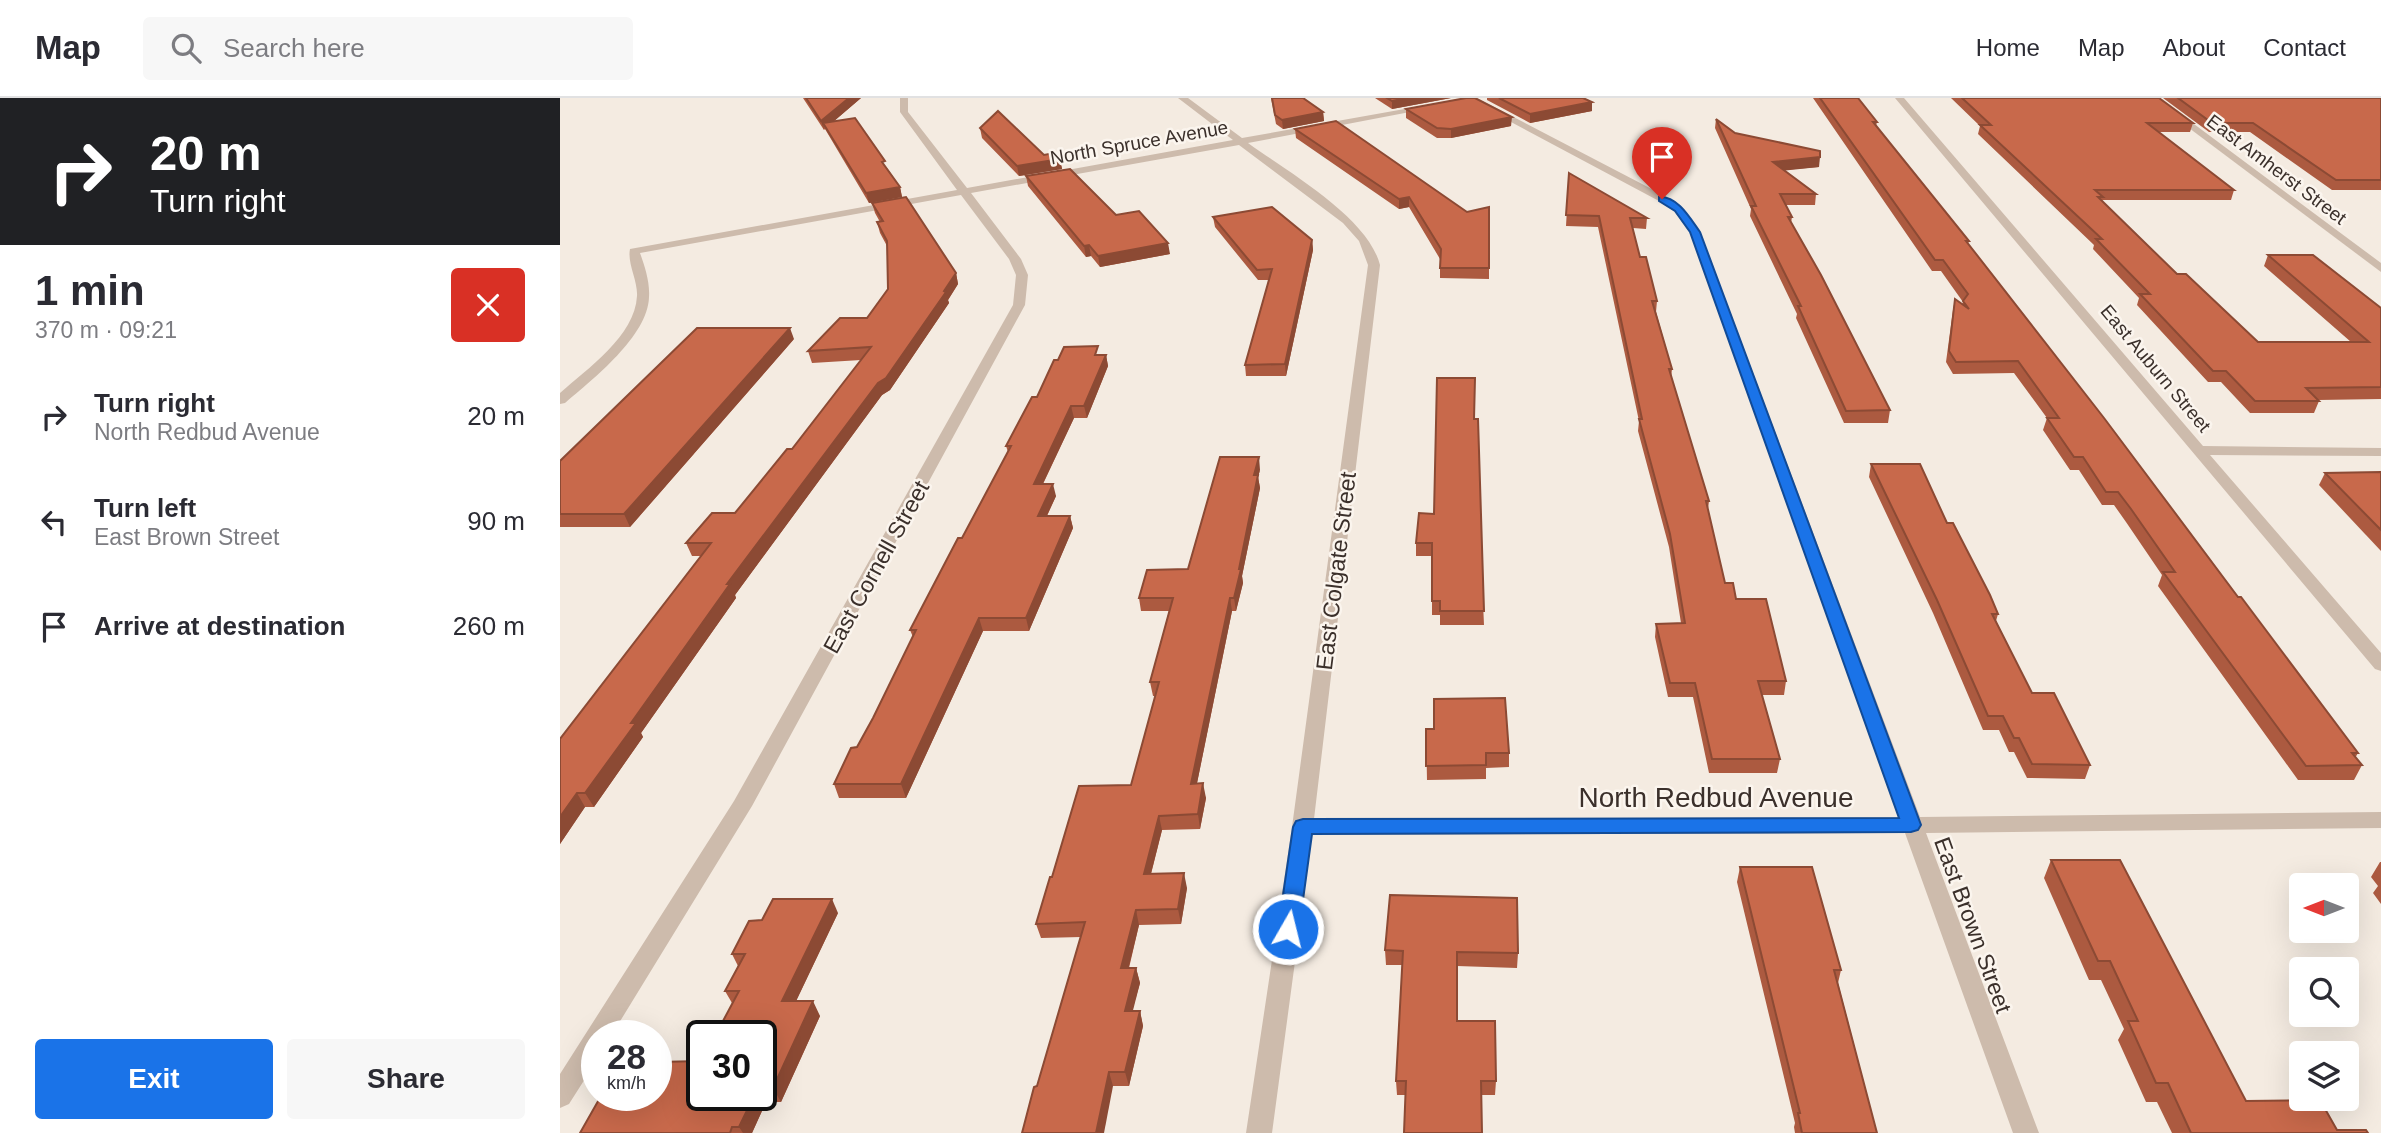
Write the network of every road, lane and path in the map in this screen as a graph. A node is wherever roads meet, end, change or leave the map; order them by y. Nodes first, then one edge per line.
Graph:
1 (904, 98) edge
2 (1182, 98) edge
3 (1899, 98) edge
4 (2153, 98) edge
5 (1471, 100) edge
6 (1442, 106) edge
7 (1241, 142) junction
8 (965, 191) junction
9 (2381, 269) edge
10 (560, 400) edge
11 (2198, 450) junction
12 (2381, 452) edge
13 (2381, 665) edge
14 (2381, 820) edge
15 (1911, 825) junction
16 (1303, 827) junction
17 (608, 1020) edge
18 (581, 1063) edge
19 (560, 1096) edge
20 (1259, 1133) edge
21 (2026, 1133) edge

1 - 8 street, East Cornell Street
2 - 7 street, East Colgate Street
3 - 11 street, East Auburn Street
4 - 9 street, East Amherst Street
5 - 15 street, East Brown Street
6 - 7 street, North Spruce Avenue
7 - 8 street, North Spruce Avenue
7 - 16 street, East Colgate Street
8 - 10 street, North Spruce Avenue
8 - 17 street, East Cornell Street
11 - 12 street
11 - 13 street, East Auburn Street
14 - 15 street, North Redbud Avenue
15 - 16 street, North Redbud Avenue
15 - 21 street, East Brown Street
16 - 20 street, East Colgate Street
18 - 19 street, East Cornell Street

